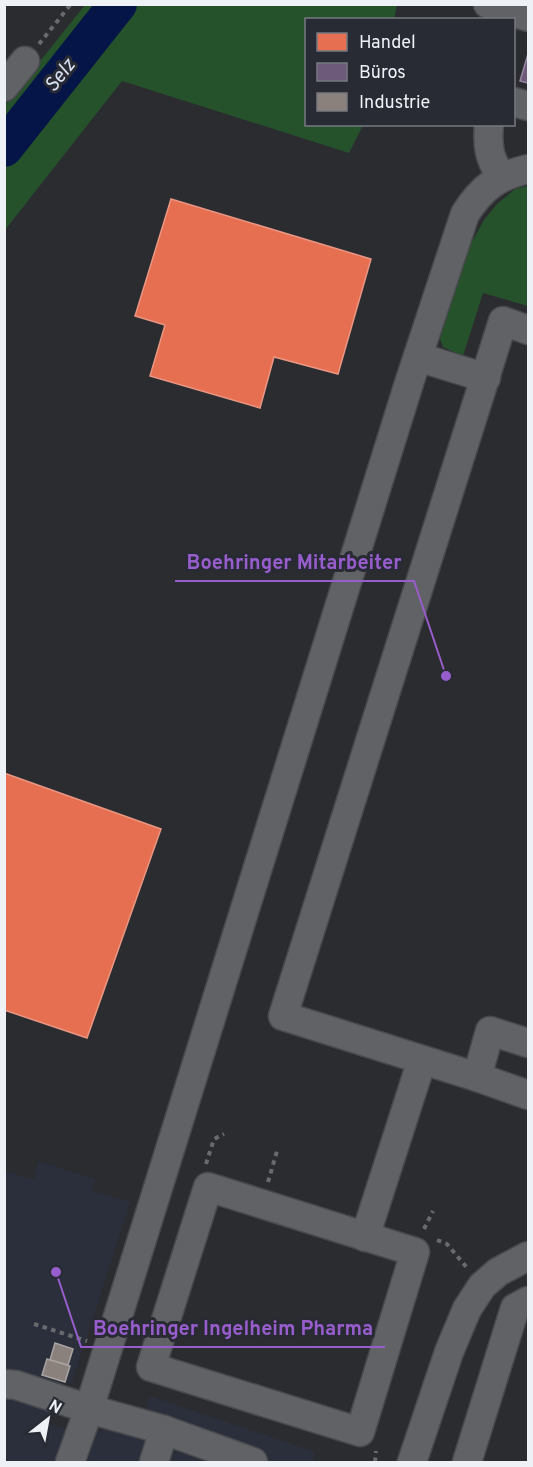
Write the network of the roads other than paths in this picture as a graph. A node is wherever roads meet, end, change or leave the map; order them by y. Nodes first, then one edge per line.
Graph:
1 (487, 4) edge
2 (528, 17) edge
3 (25, 61) road end
4 (4, 87) edge
5 (489, 126) edge
6 (528, 169) edge
7 (501, 177) junction
8 (528, 330) edge
9 (418, 357) junction
10 (486, 378) junction
11 (528, 1043) edge
12 (422, 1060) junction
13 (477, 1077) junction
14 (528, 1095) edge
15 (365, 1237) junction
16 (528, 1256) edge
17 (528, 1301) edge
18 (4, 1384) edge
19 (88, 1409) junction
20 (164, 1430) junction
21 (70, 1462) edge
22 (154, 1462) edge
23 (253, 1462) edge
24 (412, 1462) edge
25 (468, 1462) edge

1 - 2 street
3 - 4 street
5 - 7 street
6 - 7 street
7 - 9 street
8 - 10 street
9 - 10 street
9 - 19 street
10 - 12 street
11 - 13 street
12 - 13 street
12 - 15 street
13 - 14 street
15 - 15 street
16 - 24 street
17 - 25 street
18 - 19 street
19 - 20 street
19 - 21 street
20 - 22 street
20 - 23 street

